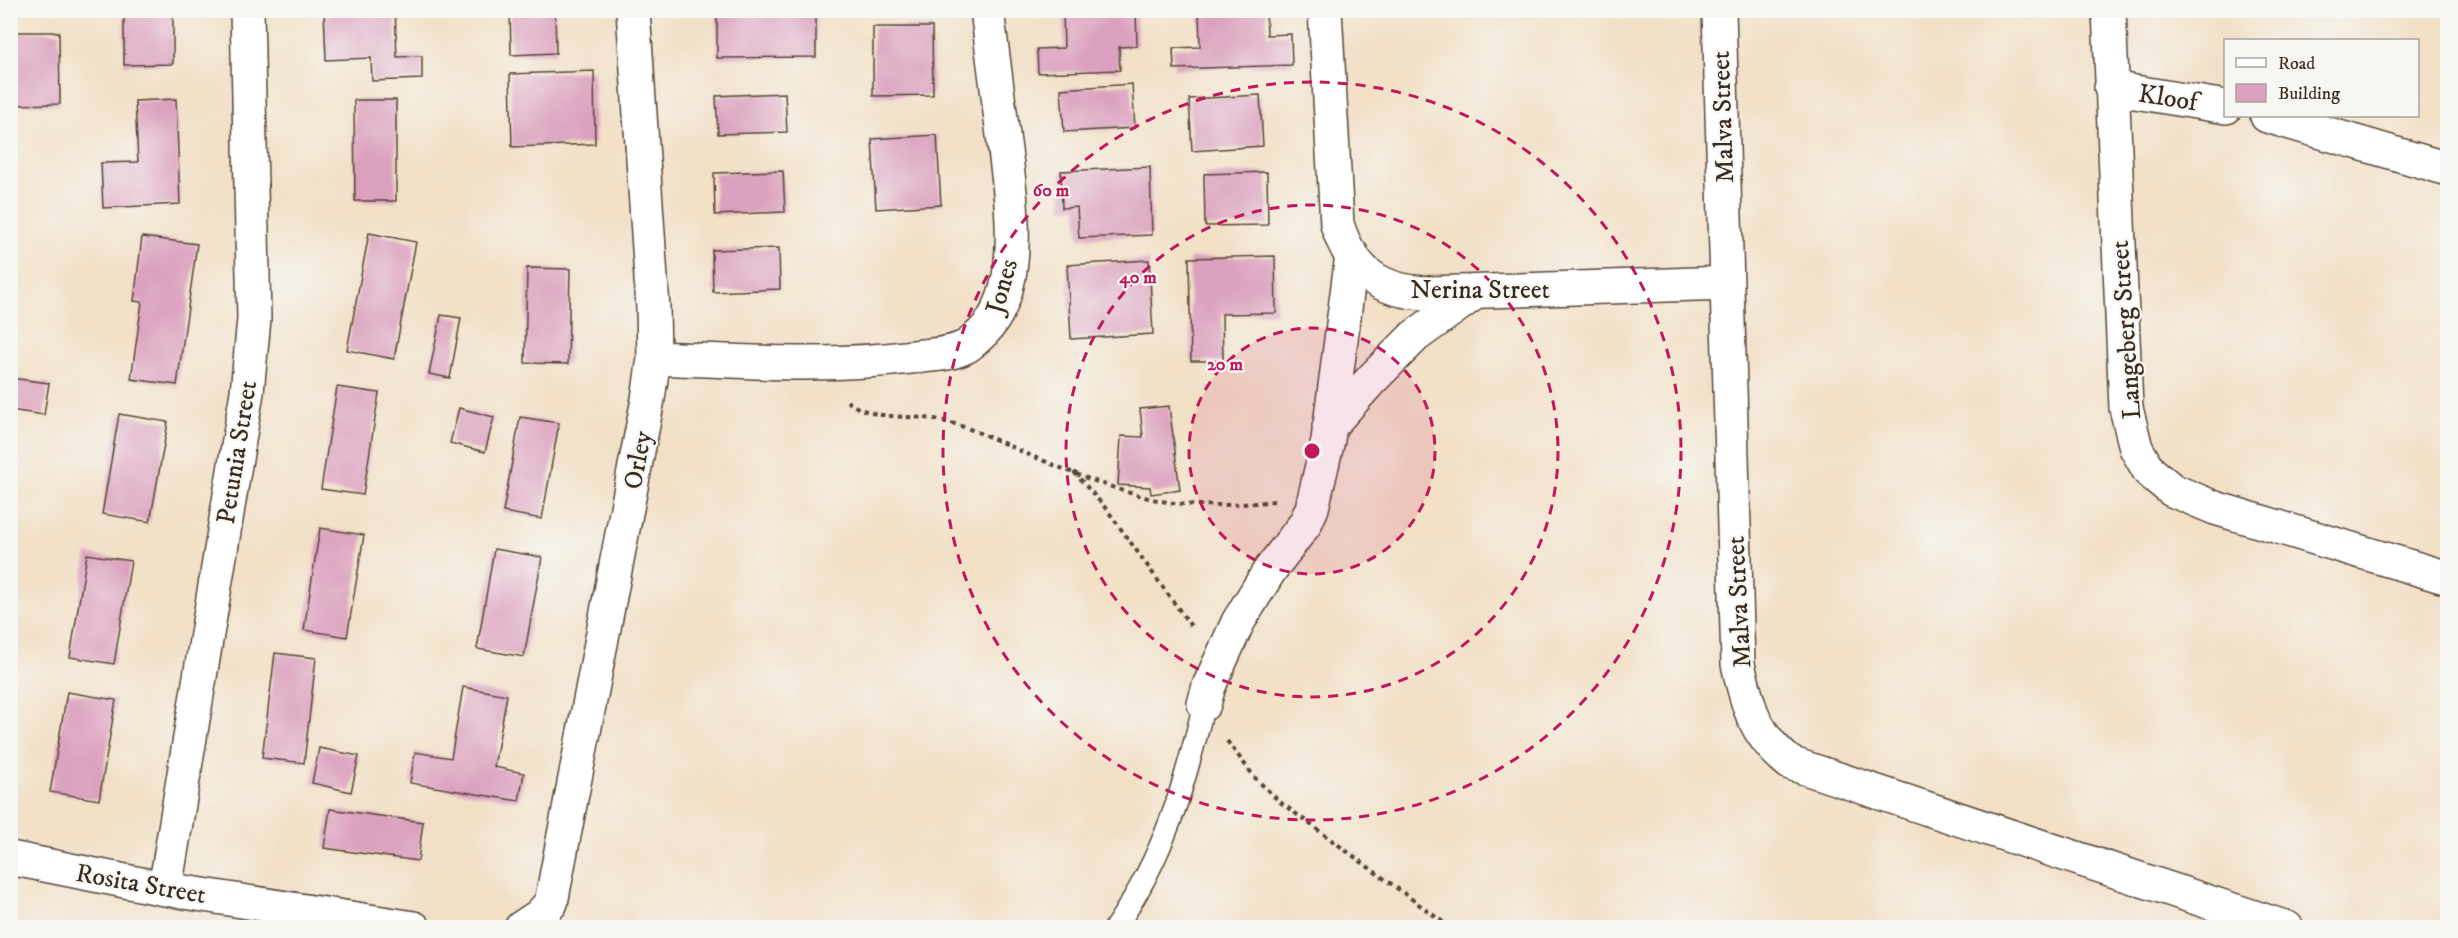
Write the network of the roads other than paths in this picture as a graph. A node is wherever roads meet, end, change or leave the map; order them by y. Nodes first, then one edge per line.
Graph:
1 (247, 10) edge
2 (633, 10) edge
3 (987, 10) edge
4 (1325, 10) edge
5 (1719, 10) edge
6 (2109, 10) edge
7 (2111, 88) junction
8 (2224, 107) edge
9 (2270, 117) edge
10 (2448, 169) edge
11 (1352, 255) junction
12 (1727, 284) junction
13 (1476, 292) junction
14 (654, 358) junction
15 (1329, 428) junction
16 (2448, 578) edge
17 (1204, 704) joint
18 (10, 858) edge
19 (165, 889) junction
20 (414, 927) edge
21 (521, 927) edge
22 (1115, 927) edge
23 (2287, 927) edge

1 - 19 street, Petunia Street
2 - 14 street, Orley
3 - 14 street, Jones
4 - 11 street, Nerina Street
5 - 12 street, Malva Street
6 - 7 street, Langeberg Street
7 - 8 street, Kloof
7 - 16 street, Langeberg Street
9 - 10 street
11 - 13 street, Nerina Street
11 - 15 street
12 - 13 street, Nerina Street
12 - 23 street, Malva Street
13 - 15 street
14 - 21 street, Orley
15 - 17 street
17 - 22 lane
18 - 19 street, Rosita Street
19 - 20 street, Rosita Street

